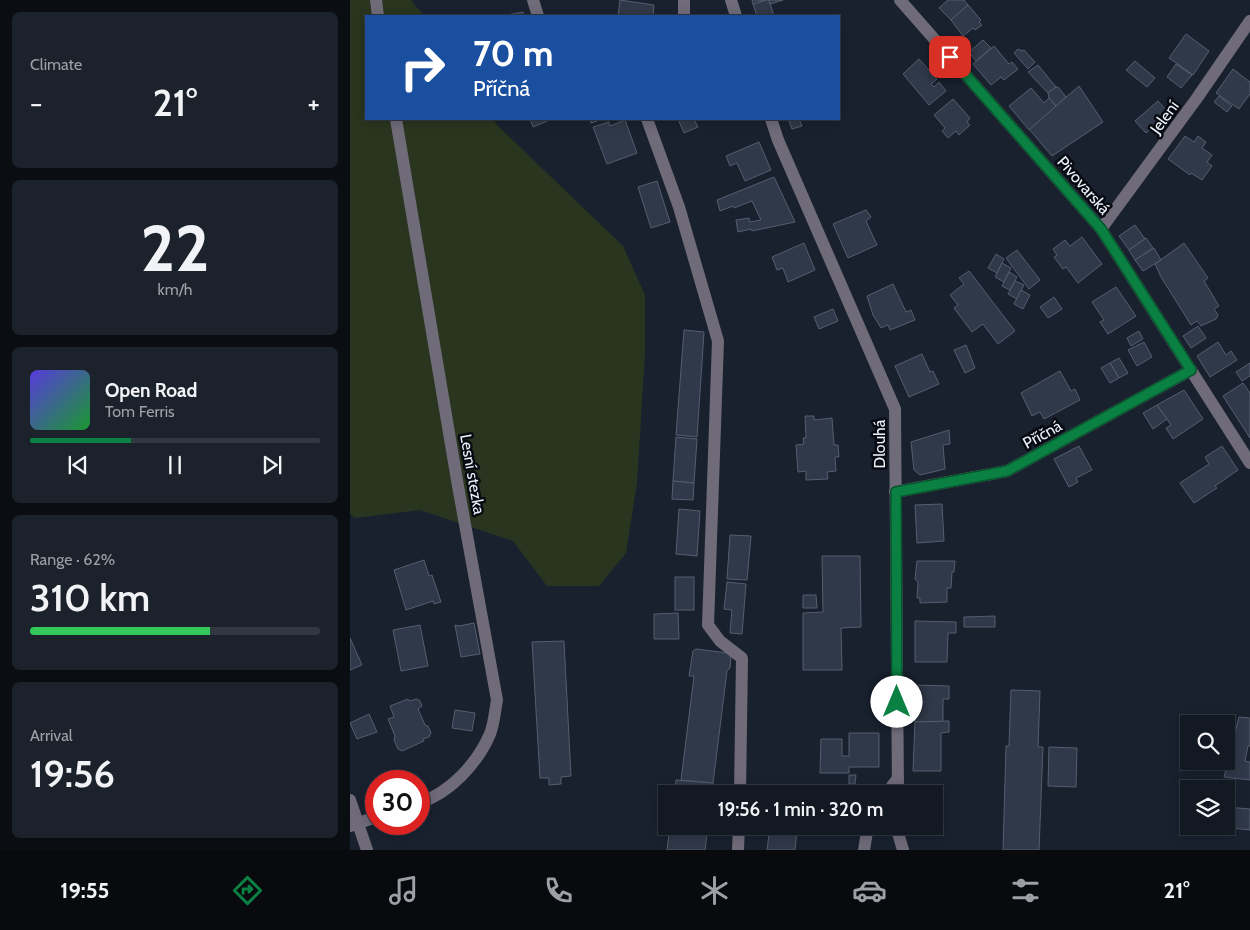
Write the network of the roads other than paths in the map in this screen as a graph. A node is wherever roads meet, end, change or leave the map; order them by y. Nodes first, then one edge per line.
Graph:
1 (376, 0) edge
2 (533, 0) edge
3 (684, 0) edge
4 (731, 0) edge
5 (900, 0) edge
6 (378, 15) edge
7 (538, 15) edge
8 (684, 15) edge
9 (736, 15) edge
10 (1250, 21) edge
11 (396, 120) edge
12 (647, 120) edge
13 (771, 120) edge
14 (1101, 229) junction
15 (1191, 370) junction
16 (1250, 462) edge
17 (896, 492) junction
18 (898, 778) junction
19 (740, 785) edge
20 (893, 785) edge
21 (898, 785) edge
22 (430, 799) edge
23 (350, 800) edge
24 (354, 824) edge
25 (739, 835) edge
26 (866, 835) edge
27 (898, 835) edge
28 (367, 850) edge
29 (738, 850) edge
30 (864, 850) edge
31 (903, 850) edge

1 - 6 street
2 - 7 street
3 - 8 street
4 - 9 street
5 - 14 street, Pivovarská
10 - 14 street, Jelení
11 - 22 street, Lesní stezka
12 - 19 street
13 - 17 street, Dlouhá
14 - 15 street, Pivovarská
15 - 16 street, Pivovarská
15 - 17 street, Příčná
17 - 18 street, Dlouhá
18 - 20 street
18 - 21 street, Dlouhá
23 - 24 street
24 - 28 street
25 - 29 street
26 - 30 street
27 - 31 street

